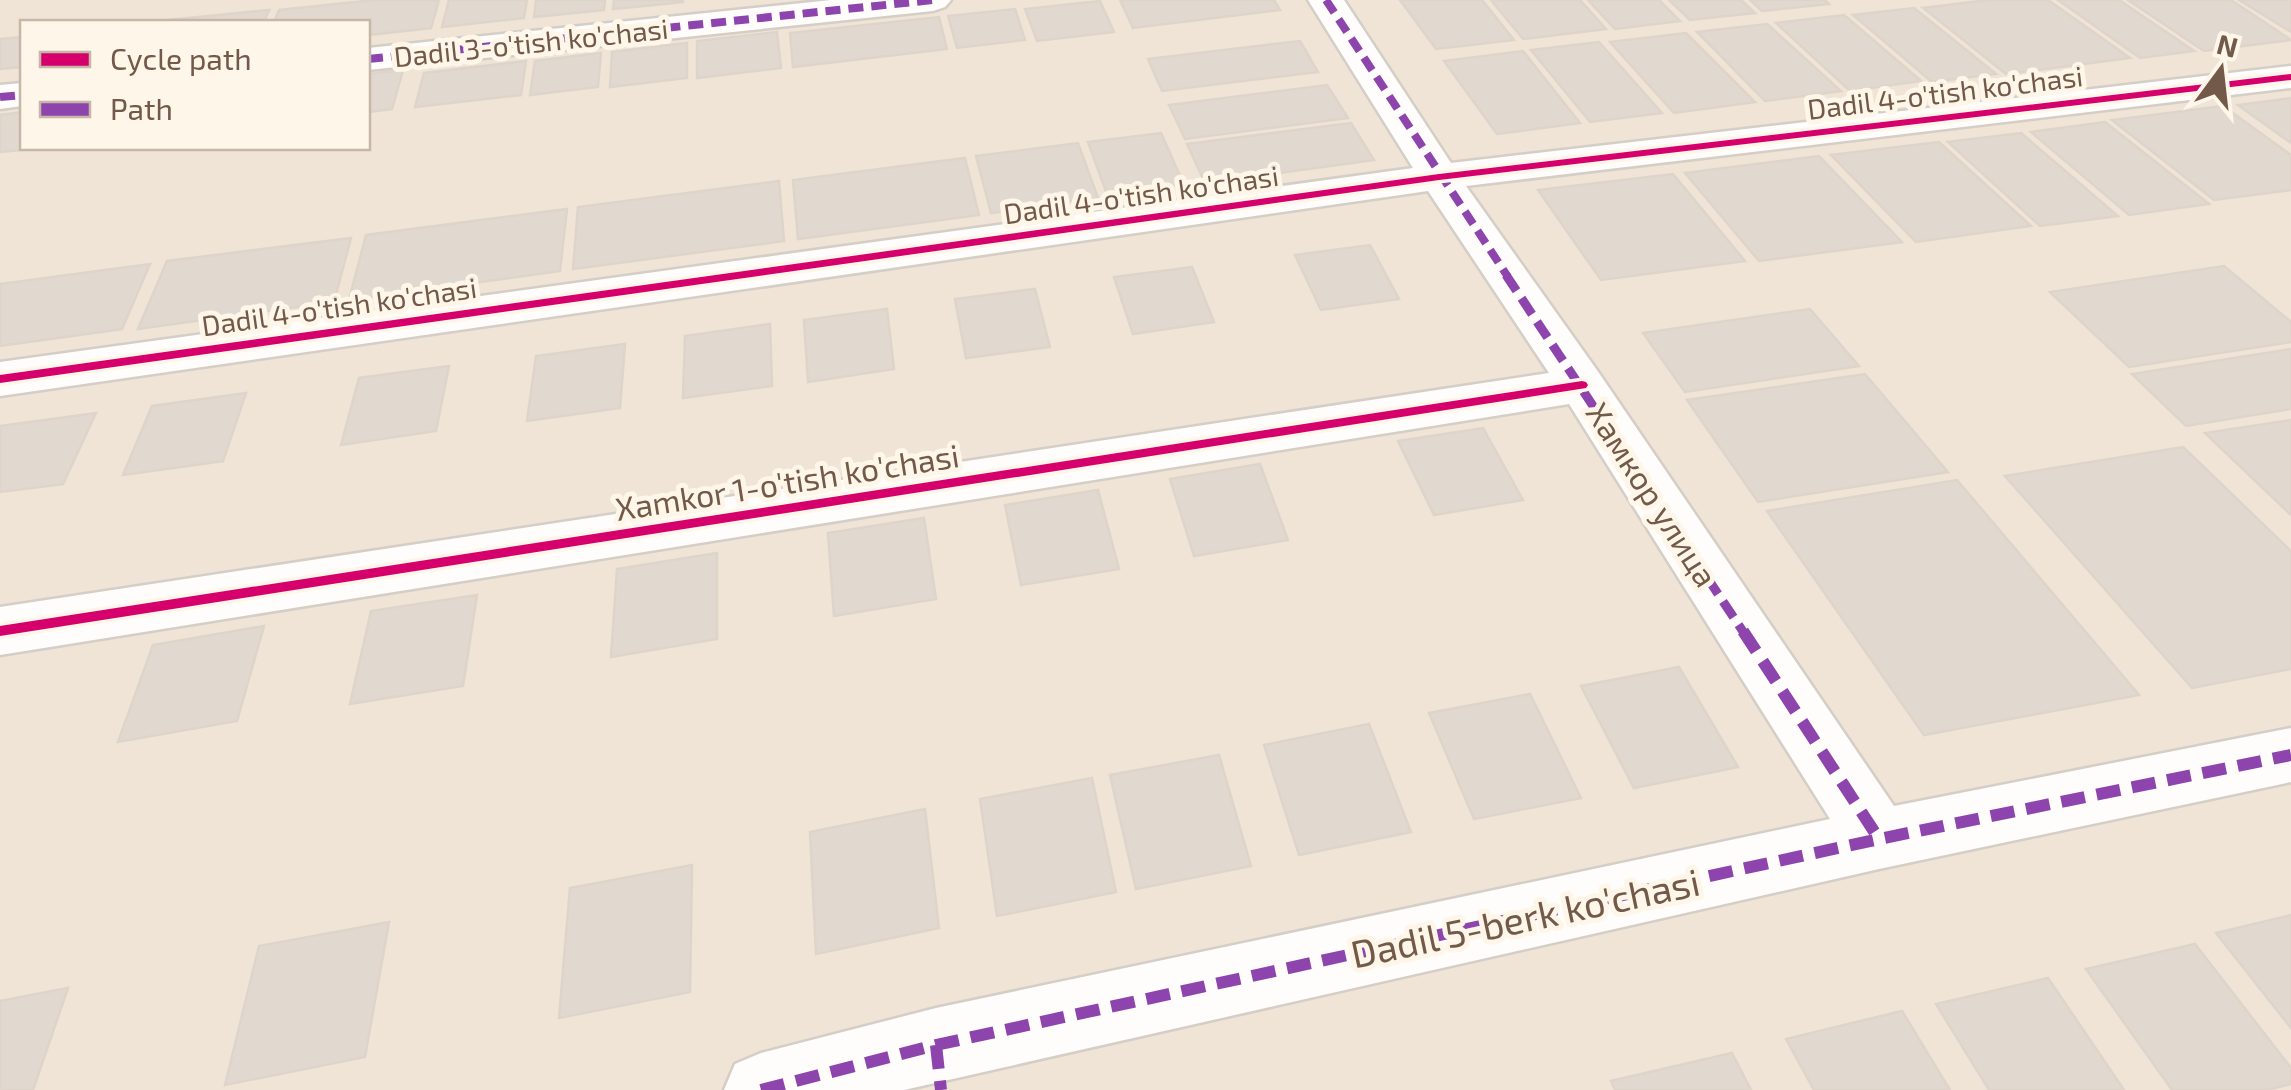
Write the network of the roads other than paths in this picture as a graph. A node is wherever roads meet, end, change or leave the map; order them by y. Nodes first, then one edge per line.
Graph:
1 (932, 0) edge
2 (1326, 0) edge
3 (370, 59) edge
4 (2291, 77) edge
5 (1439, 178) junction
6 (0, 379) edge
7 (1582, 386) junction
8 (0, 630) edge
9 (2291, 755) edge
10 (1879, 839) junction
11 (938, 1068) edge
12 (761, 1090) edge

1 - 3 street, Dadil 3-o'tish ko'chasi
2 - 5 street, Хамкор улица
4 - 5 street, Dadil 4-o'tish ko'chasi
5 - 6 street, Dadil 4-o'tish ko'chasi
5 - 7 street, Хамкор улица
7 - 8 street, Xamkor 1-o'tish ko'chasi
7 - 10 street, Хамкор улица
9 - 10 street, Dadil 5-berk ko'chasi
10 - 11 street, Dadil 5-berk ko'chasi
11 - 12 street, Dadil 5-berk ko'chasi

